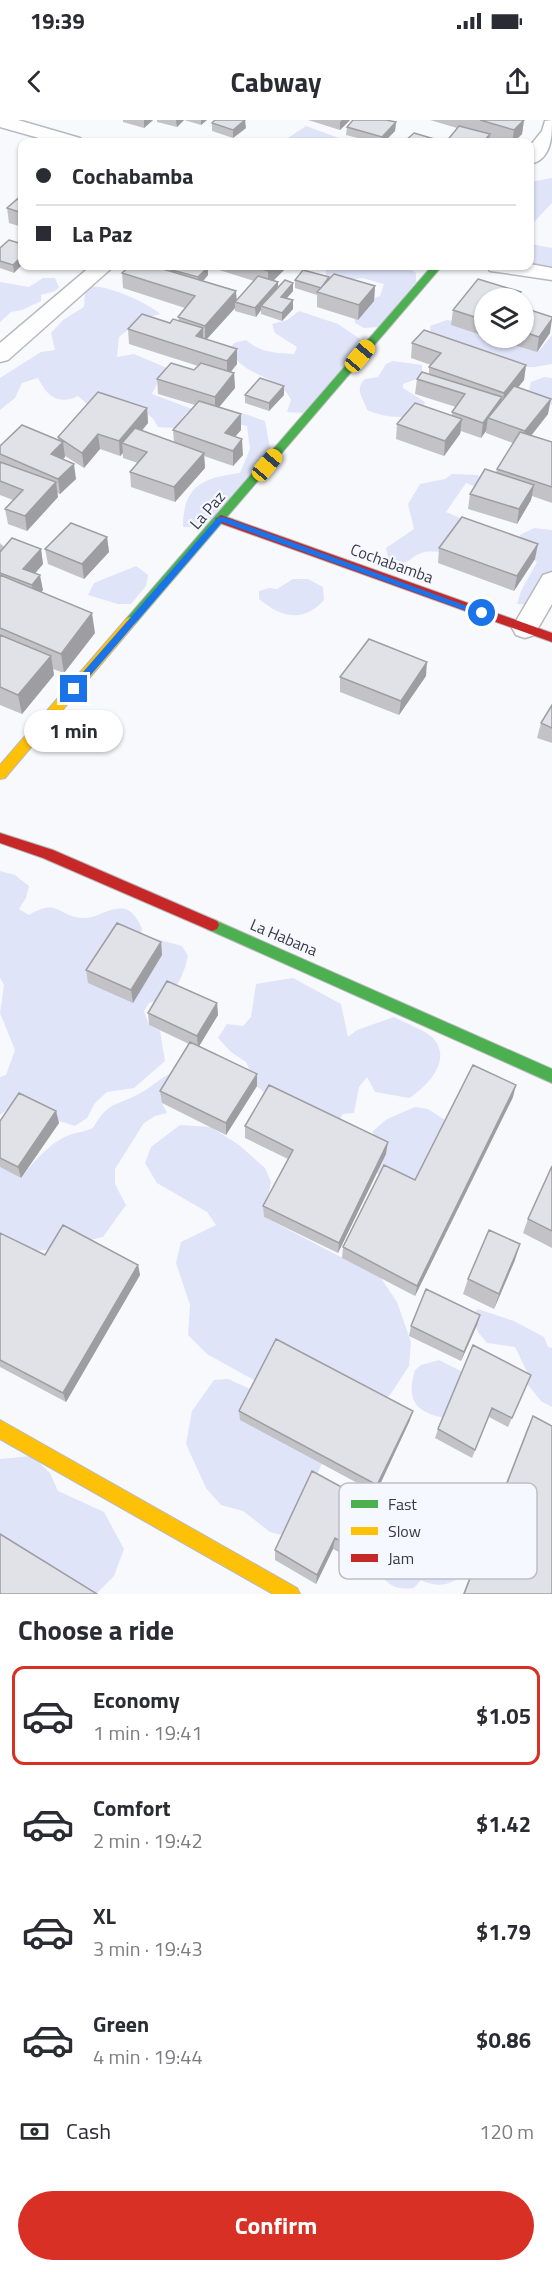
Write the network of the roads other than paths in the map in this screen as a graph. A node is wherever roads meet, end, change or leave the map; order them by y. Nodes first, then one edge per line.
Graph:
1 (0, 121) edge
2 (552, 126) edge
3 (59, 138) edge
4 (534, 153) edge
5 (98, 270) edge
6 (435, 270) edge
7 (525, 270) edge
8 (552, 274) edge
9 (0, 355) edge
10 (221, 519) junction
11 (552, 581) edge
12 (525, 628) junction
13 (552, 638) edge
14 (0, 774) edge
15 (0, 838) edge
16 (552, 1076) edge
17 (0, 1429) edge
18 (291, 1594) edge

1 - 3 street
2 - 4 street
5 - 9 street
6 - 10 street, La Paz
7 - 8 street
10 - 12 street, Cochabamba
10 - 14 street, La Paz
11 - 12 street
12 - 13 street, Cochabamba
15 - 16 street, La Habana
17 - 18 street

